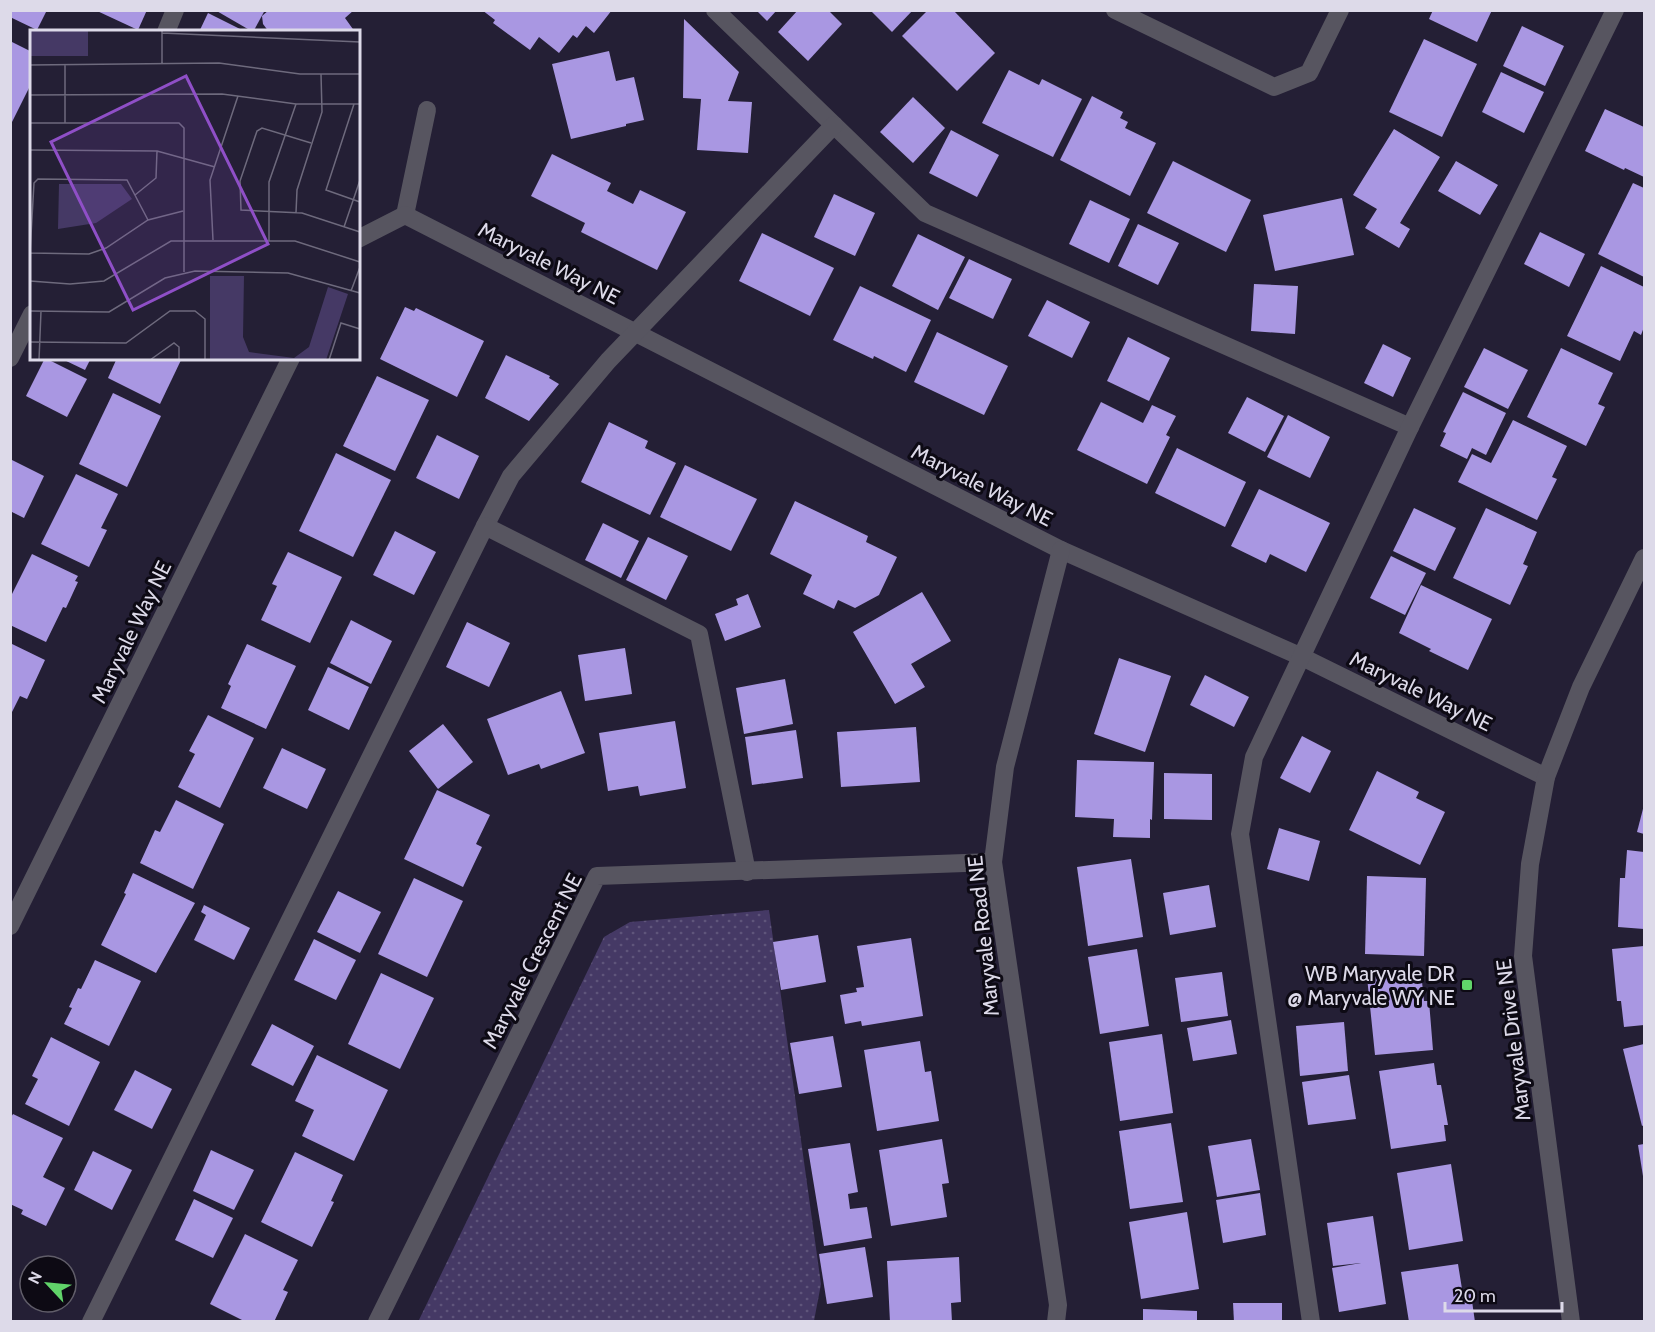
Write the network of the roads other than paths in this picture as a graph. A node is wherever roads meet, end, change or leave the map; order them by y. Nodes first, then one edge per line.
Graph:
1 (176, 10) edge
2 (716, 10) edge
3 (1115, 10) edge
4 (1340, 10) edge
5 (1615, 10) edge
6 (166, 30) edge
7 (427, 111) dead end
8 (834, 125) junction
9 (405, 215) junction
10 (360, 238) edge
11 (30, 318) edge
12 (634, 332) junction
13 (10, 358) edge
14 (290, 360) edge
15 (1410, 427) junction
16 (485, 526) junction
17 (1061, 550) junction
18 (1644, 558) edge
19 (1302, 657) junction
20 (1546, 777) junction
21 (993, 862) junction
22 (747, 872) junction
23 (10, 926) edge
24 (91, 1322) edge
25 (377, 1322) edge
26 (1056, 1322) edge
27 (1311, 1322) edge
28 (1571, 1322) edge

1 - 6 street
2 - 8 street
3 - 4 street
5 - 15 street
7 - 9 street
8 - 12 street
8 - 15 street
9 - 10 street
9 - 12 street, Maryvale Way NE
11 - 13 street
12 - 16 street
12 - 17 street, Maryvale Way NE
14 - 23 street, Maryvale Way NE
15 - 19 street
16 - 22 street
16 - 24 street
17 - 19 street, Maryvale Way NE
17 - 21 street, Maryvale Road NE
18 - 20 street, Maryvale Drive NE
19 - 20 street, Maryvale Way NE
19 - 27 street
20 - 28 street, Maryvale Drive NE
21 - 22 street, Maryvale Crescent NE
21 - 26 street, Maryvale Road NE
22 - 25 street, Maryvale Crescent NE

